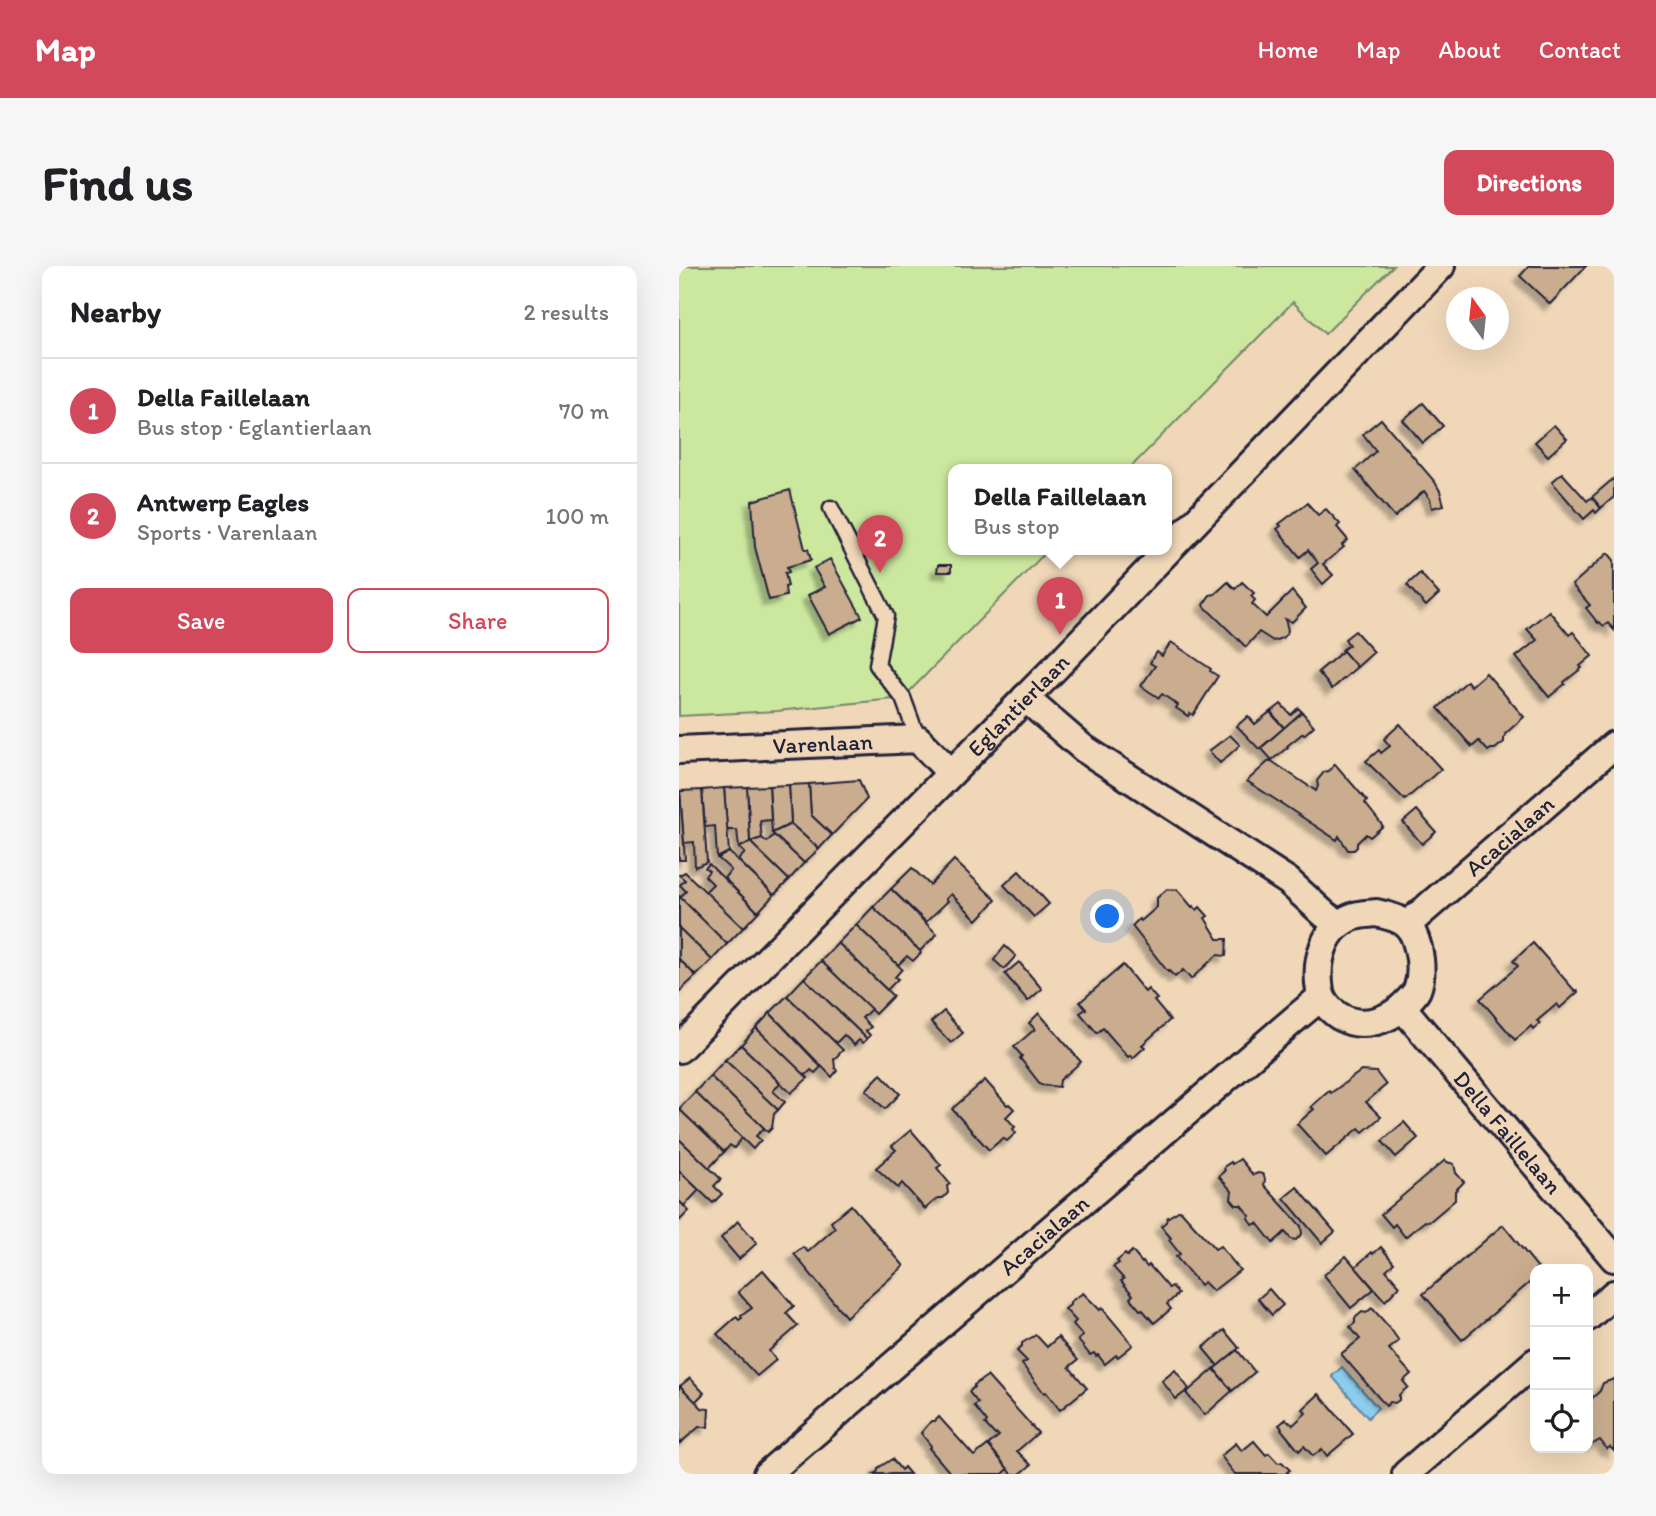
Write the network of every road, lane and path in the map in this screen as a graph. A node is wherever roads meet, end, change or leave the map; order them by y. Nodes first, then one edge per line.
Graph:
1 (1441, 266) edge
2 (831, 508) dead end
3 (1172, 545) edge
4 (1163, 555) edge
5 (1025, 698) junction
6 (918, 739) junction
7 (1614, 745) edge
8 (679, 750) edge
9 (951, 773) junction
10 (1338, 924) junction
11 (1407, 925) junction
12 (1321, 997) junction
13 (1402, 1007) junction
14 (679, 1049) edge
15 (1614, 1258) edge
16 (1614, 1294) edge
17 (1593, 1313) edge
18 (1530, 1366) edge
19 (767, 1474) edge
20 (1406, 1474) edge

1 - 3 street, Eglantierlaan
2 - 6 lane
4 - 5 street, Eglantierlaan
5 - 9 street, Eglantierlaan
5 - 10 street
6 - 8 street, Varenlaan
6 - 9 street
7 - 11 street, Acacialaan
9 - 14 street, Eglantierlaan
10 - 11 street
10 - 12 street
11 - 13 street
12 - 13 street
12 - 19 street, Acacialaan
13 - 15 street, Della Faillelaan
16 - 17 street
18 - 20 street

